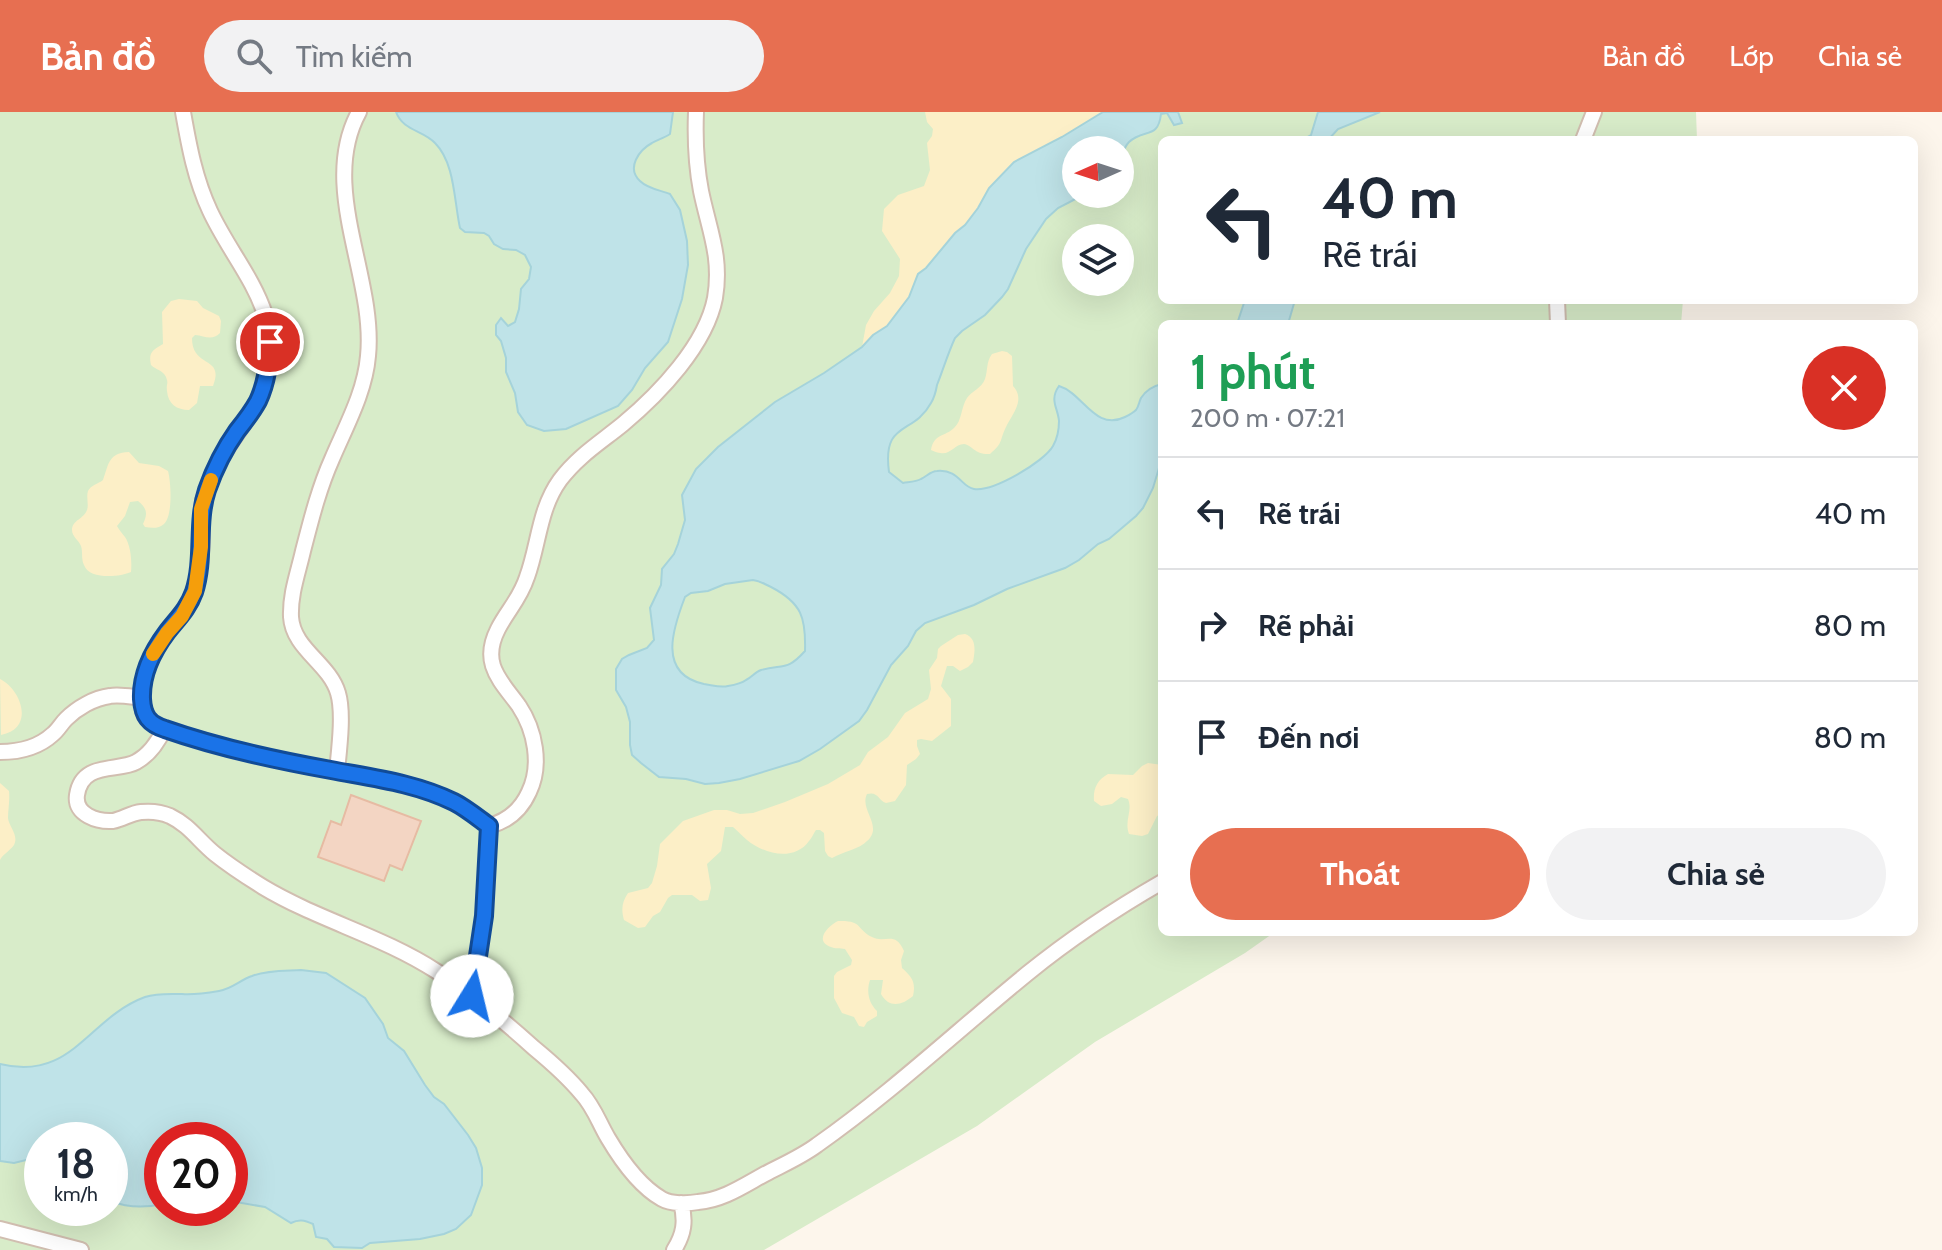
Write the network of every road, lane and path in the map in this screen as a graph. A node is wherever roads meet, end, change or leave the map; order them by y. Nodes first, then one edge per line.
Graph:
1 (183, 112) edge
2 (359, 112) edge
3 (696, 112) edge
4 (1594, 112) edge
5 (1585, 136) edge
6 (142, 698) junction
7 (164, 729) junction
8 (0, 752) edge
9 (337, 771) junction
10 (489, 826) junction
11 (1158, 884) edge
12 (472, 996) junction
13 (681, 1203) junction
14 (0, 1229) edge
15 (81, 1250) edge
16 (674, 1250) edge

1 - 6 lane
2 - 9 lane
3 - 10 lane
4 - 5 lane
6 - 7 lane
6 - 8 lane
7 - 9 lane
7 - 12 lane
9 - 10 lane
10 - 12 lane
11 - 13 lane
12 - 13 lane
13 - 16 lane
14 - 15 lane

